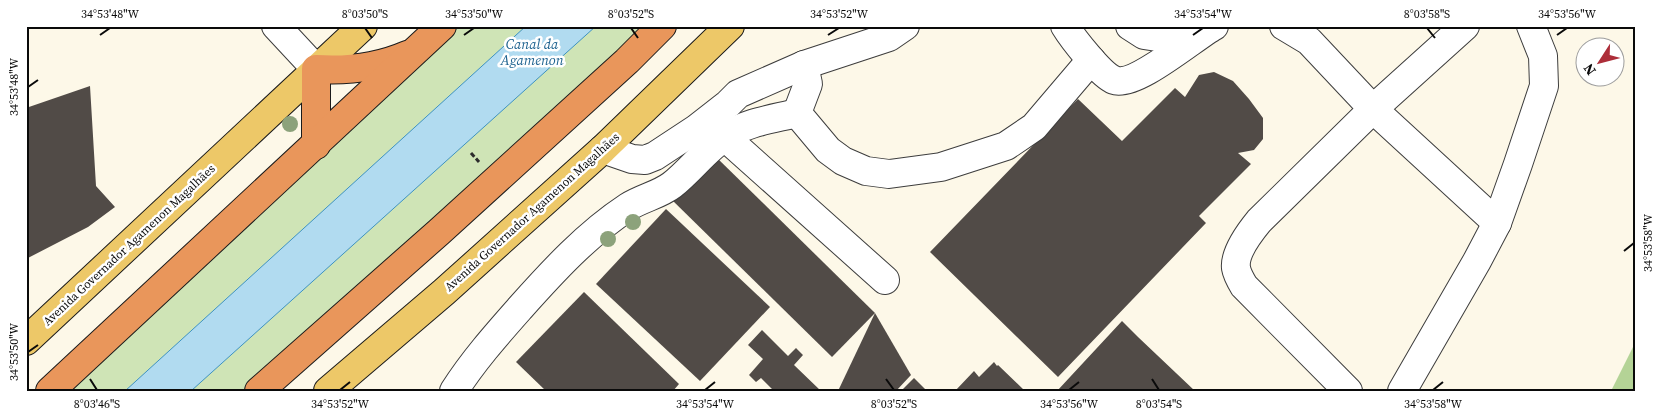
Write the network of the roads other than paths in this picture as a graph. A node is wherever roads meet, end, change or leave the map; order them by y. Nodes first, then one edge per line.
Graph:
1 (276, 26) edge
2 (363, 26) edge
3 (442, 26) edge
4 (662, 26) edge
5 (730, 26) edge
6 (905, 26) edge
7 (1065, 26) edge
8 (1130, 26) edge
9 (1284, 26) edge
10 (1465, 26) edge
11 (1531, 26) edge
12 (1210, 28) edge
13 (417, 50) junction
14 (1092, 60) junction
15 (804, 65) junction
16 (316, 69) junction
17 (738, 94) junction
18 (1373, 110) junction
19 (798, 113) junction
20 (751, 124) junction
21 (725, 137) junction
22 (316, 145) junction
23 (602, 149) junction
24 (1497, 223) junction
25 (885, 280) dead end
26 (26, 341) edge
27 (50, 391) edge
28 (260, 391) edge
29 (328, 391) edge
30 (454, 391) edge
31 (1348, 391) edge
32 (1402, 391) edge

1 - 16 street
2 - 16 main road, Avenida Governador Agamenon Magalhães
3 - 13 highway
4 - 28 highway
5 - 23 main road, Avenida Governador Agamenon Magalhães
6 - 15 street
7 - 14 street
8 - 12 street
9 - 18 street
10 - 18 street
11 - 24 street
12 - 14 street
13 - 16 highway
13 - 22 highway
14 - 19 street
15 - 17 street
15 - 19 street
16 - 22 highway
16 - 26 main road, Avenida Governador Agamenon Magalhães
17 - 20 street
17 - 23 street
18 - 24 street
18 - 31 street
19 - 20 street
20 - 21 street
21 - 25 street
21 - 30 street
22 - 27 highway
23 - 29 main road, Avenida Governador Agamenon Magalhães
24 - 32 street

